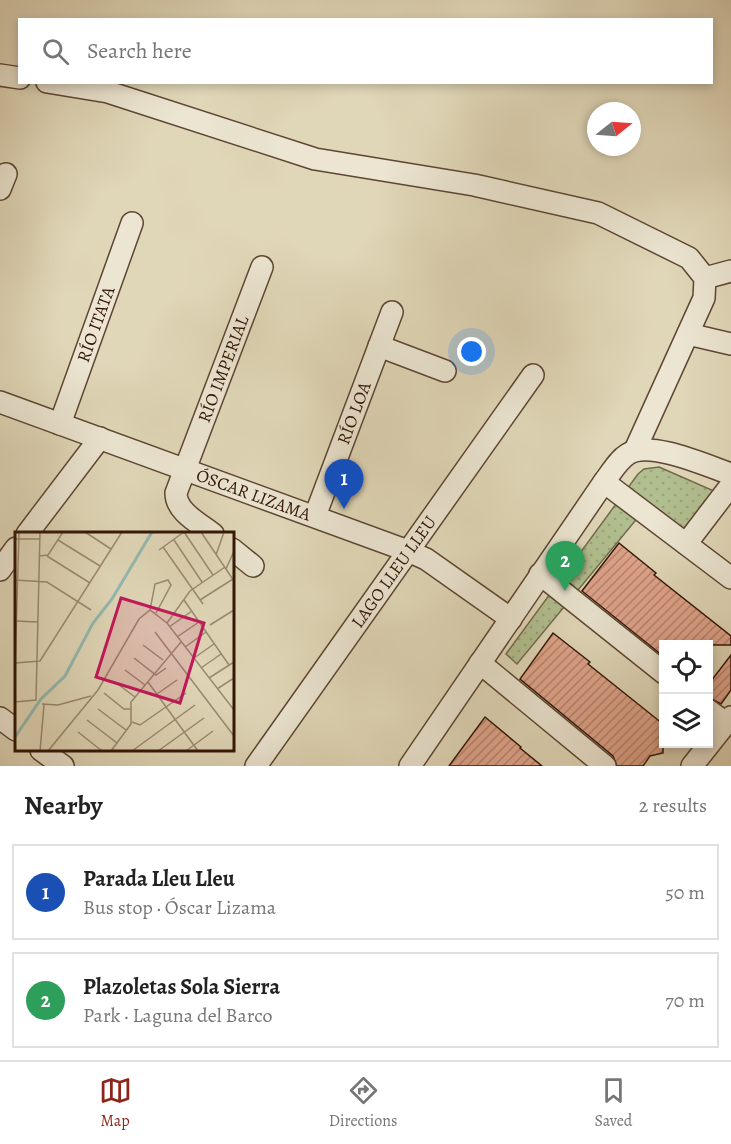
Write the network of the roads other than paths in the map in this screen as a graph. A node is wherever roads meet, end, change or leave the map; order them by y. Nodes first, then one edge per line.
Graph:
1 (0, 75) edge
2 (18, 78) edge
3 (59, 84) edge
4 (132, 223) dead end
5 (262, 267) dead end
6 (731, 271) edge
7 (705, 279) junction
8 (392, 312) dead end
9 (688, 334) junction
10 (731, 344) edge
11 (379, 345) junction
12 (445, 371) dead end
13 (533, 375) dead end
14 (0, 402) edge
15 (60, 424) junction
16 (100, 438) junction
17 (635, 450) junction
18 (185, 469) junction
19 (731, 474) edge
20 (604, 482) junction
21 (731, 485) edge
22 (315, 516) junction
23 (29, 532) edge
24 (211, 532) edge
25 (686, 544) junction
26 (234, 551) edge
27 (408, 551) junction
28 (253, 566) dead end
29 (540, 574) junction
30 (731, 578) edge
31 (511, 619) junction
32 (480, 663) junction
33 (659, 670) edge
34 (713, 712) edge
35 (0, 718) edge
36 (728, 720) edge
37 (15, 729) edge
38 (43, 751) edge
39 (63, 766) edge
40 (256, 766) edge
41 (410, 766) edge
42 (605, 766) edge
43 (692, 766) edge

1 - 2 street
3 - 7 street
4 - 15 street, RÍO ITATA
5 - 18 street, RÍO IMPERIAL
6 - 7 street
7 - 9 street
8 - 11 street, RÍO LOA
9 - 10 street
9 - 17 street
11 - 12 street
11 - 22 street, RÍO LOA
13 - 27 street, LAGO LLEU LLEU
14 - 15 street, ÓSCAR LIZAMA
15 - 16 street, ÓSCAR LIZAMA
16 - 18 street, ÓSCAR LIZAMA
16 - 23 street
17 - 19 street
17 - 20 street
18 - 22 street, ÓSCAR LIZAMA
18 - 24 street, ÓSCAR LIZAMA
20 - 25 street
20 - 29 street
21 - 25 street
22 - 27 street, ÓSCAR LIZAMA
25 - 30 street
26 - 28 street
27 - 31 street, ÓSCAR LIZAMA
27 - 40 street, LAGO LLEU LLEU
29 - 31 street
29 - 33 street
31 - 32 street
32 - 41 street
32 - 42 street
34 - 36 street
35 - 37 street
36 - 43 street
38 - 39 street

